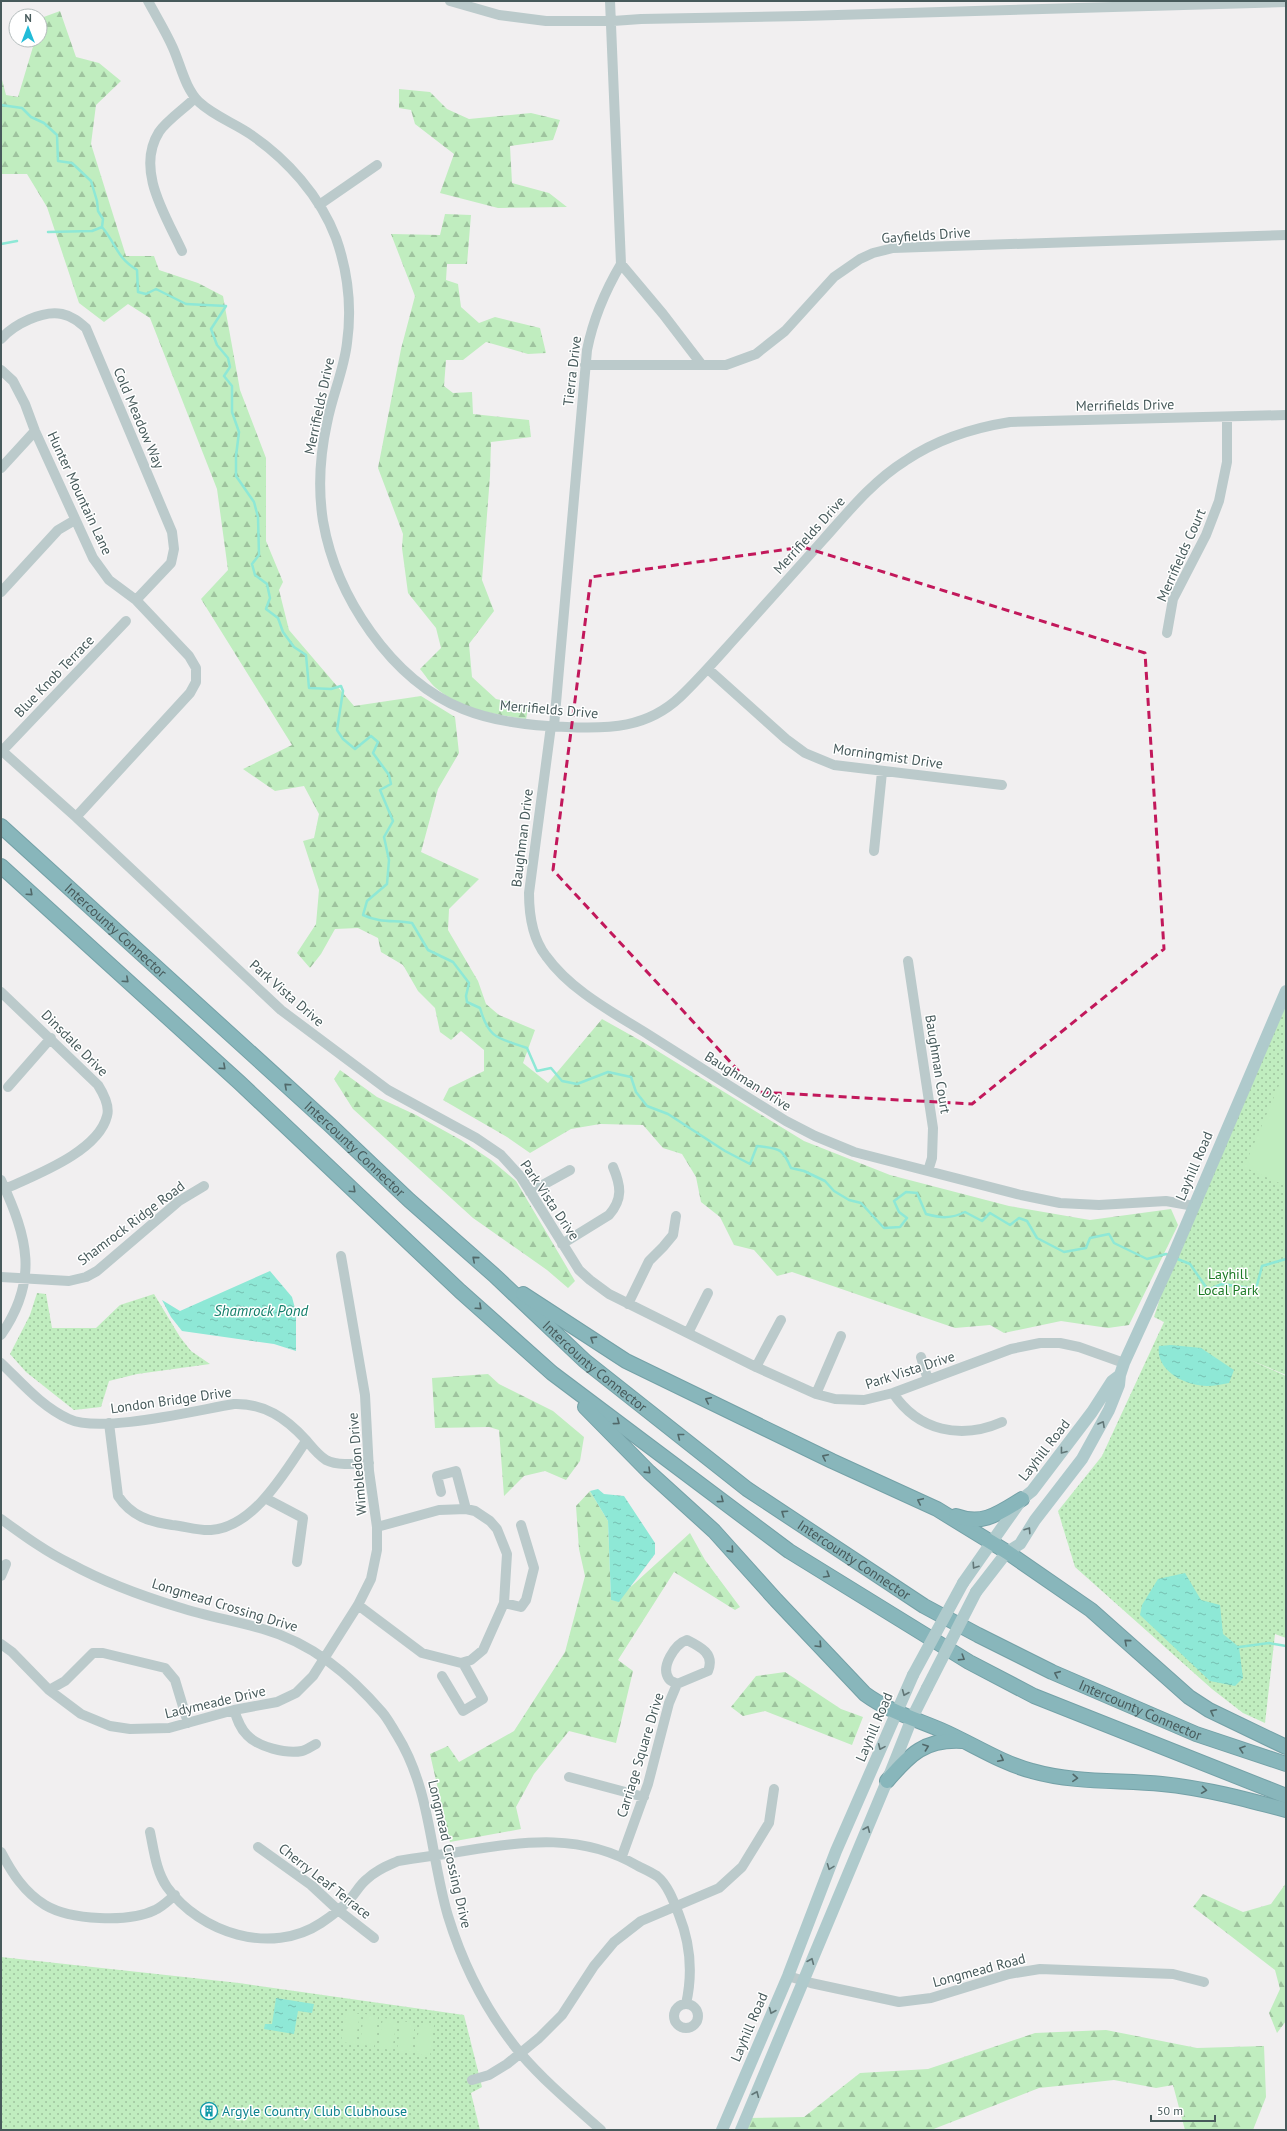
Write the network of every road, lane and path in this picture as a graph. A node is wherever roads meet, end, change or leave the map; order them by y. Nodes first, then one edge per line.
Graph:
1 (148, 1) edge
2 (450, 1) edge
3 (610, 1) edge
4 (1286, 2) edge
5 (612, 21) junction
6 (195, 98) junction
7 (377, 165) dead end
8 (319, 205) junction
9 (1286, 235) edge
10 (182, 251) dead end
11 (621, 264) junction
12 (1, 339) edge
13 (585, 365) junction
14 (702, 365) junction
15 (1, 370) edge
16 (1286, 415) edge
17 (1227, 417) junction
18 (35, 431) junction
19 (1, 468) edge
20 (75, 520) junction
21 (1, 592) edge
22 (136, 600) junction
23 (126, 621) dead end
24 (1167, 633) dead end
25 (708, 669) junction
26 (553, 726) junction
27 (1, 750) edge
28 (882, 772) junction
29 (1002, 785) dead end
30 (76, 817) junction
31 (1, 826) edge
32 (874, 851) dead end
33 (1, 866) edge
34 (908, 961) dead end
35 (1286, 991) edge
36 (1, 992) edge
37 (51, 1038) junction
38 (8, 1087) dead end
39 (613, 1168) dead end
40 (570, 1170) dead end
41 (928, 1171) junction
42 (3, 1185) edge
43 (204, 1186) dead end
44 (530, 1192) junction
45 (1194, 1206) junction
46 (676, 1216) dead end
47 (562, 1244) junction
48 (341, 1256) dead end
49 (494, 1274) junction
50 (1, 1277) edge
51 (26, 1277) junction
52 (708, 1293) dead end
53 (628, 1304) junction
54 (780, 1320) dead end
55 (688, 1333) junction
56 (1, 1335) edge
57 (841, 1336) dead end
58 (921, 1358) dead end
59 (1, 1363) edge
60 (1124, 1363) junction
61 (756, 1367) junction
62 (552, 1373) junction
63 (1120, 1375) junction
64 (928, 1380) junction
65 (893, 1393) junction
66 (816, 1394) junction
67 (1002, 1422) dead end
68 (108, 1423) junction
69 (306, 1441) junction
70 (369, 1463) junction
71 (441, 1492) dead end
72 (265, 1498) junction
73 (1022, 1499) junction
74 (466, 1509) junction
75 (938, 1509) junction
76 (1, 1519) edge
77 (521, 1525) dead end
78 (377, 1527) junction
79 (990, 1541) junction
80 (1007, 1552) junction
81 (297, 1562) dead end
82 (6, 1564) dead end
83 (1, 1576) edge
84 (504, 1603) junction
85 (358, 1605) junction
86 (1, 1644) edge
87 (325, 1658) junction
88 (463, 1663) junction
89 (442, 1676) dead end
90 (677, 1684) junction
91 (49, 1690) junction
92 (234, 1710) junction
93 (897, 1712) junction
94 (912, 1718) junction
95 (188, 1723) junction
96 (968, 1742) junction
97 (316, 1744) dead end
98 (1286, 1747) edge
99 (1286, 1764) edge
100 (569, 1777) dead end
101 (887, 1781) junction
102 (774, 1789) dead end
103 (1286, 1796) edge
104 (644, 1797) junction
105 (1286, 1810) edge
106 (150, 1832) dead end
107 (258, 1847) dead end
108 (1, 1852) edge
109 (436, 1856) junction
110 (622, 1856) junction
111 (175, 1895) junction
112 (675, 1905) junction
113 (338, 1910) junction
114 (374, 1938) dead end
115 (788, 1976) junction
116 (803, 1982) junction
117 (1204, 1982) dead end
118 (686, 2004) dead end
119 (521, 2054) junction
120 (472, 2080) dead end
121 (601, 2130) edge
122 (722, 2130) edge
123 (741, 2130) edge

1 - 6 street, Merrifields Drive
2 - 5 street
3 - 5 street
4 - 5 street
5 - 11 street
6 - 8 street, Merrifields Drive
6 - 10 street
7 - 8 street
8 - 26 street, Merrifields Drive
9 - 14 street, Gayfields Drive
11 - 13 street, Tierra Drive
11 - 14 street
12 - 22 street, Cold Meadow Way
13 - 14 street, Gayfields Drive
13 - 26 street, Tierra Drive
15 - 18 street, Hunter Mountain Lane
16 - 17 street, Merrifields Drive
17 - 24 street, Merrifields Court
17 - 25 street, Merrifields Drive
18 - 19 street
18 - 20 street, Hunter Mountain Lane
20 - 21 street
20 - 22 street, Hunter Mountain Lane
22 - 30 street, Hunter Mountain Lane
23 - 27 street, Blue Knob Terrace
25 - 26 street, Merrifields Drive
25 - 28 street, Morningmist Drive
26 - 41 street, Baughman Drive
27 - 30 street, Park Vista Drive
28 - 29 street, Morningmist Drive
28 - 32 street
30 - 44 street, Park Vista Drive
49 -> 31 highway, Intercounty Connector
33 -> 62 highway, Intercounty Connector
34 - 41 street, Baughman Court
35 - 45 main road, Layhill Road
36 - 37 street, Dinsdale Drive
37 - 38 street
37 - 42 street, Dinsdale Drive
39 - 47 street
40 - 44 street
41 - 45 street, Baughman Drive
42 - 51 street
43 - 51 street, Shamrock Ridge Road
44 - 47 street, Park Vista Drive
45 - 60 main road, Layhill Road
46 - 53 street
47 - 53 street, Park Vista Drive
48 - 70 street, Wimbledon Drive
75 -> 49 highway
99 -> 49 highway, Intercounty Connector
50 - 51 street, Shamrock Ridge Road
51 - 56 street
52 - 55 street
53 - 55 street, Park Vista Drive
54 - 61 street
55 - 61 street, Park Vista Drive
57 - 66 street
58 - 64 street
59 - 68 street, London Bridge Drive
60 - 63 main road, Layhill Road
60 - 64 street, Park Vista Drive
61 - 66 street, Park Vista Drive
62 -> 93 highway
62 -> 103 highway, Intercounty Connector
63 -> 73 main road, Layhill Road
80 -> 63 main road, Layhill Road
64 - 65 street, Park Vista Drive
65 - 66 street, Park Vista Drive
65 - 67 street
68 - 69 street, London Bridge Drive
68 - 72 street
69 - 70 street, London Bridge Drive
69 - 72 street
70 - 78 street, Wimbledon Drive
71 - 74 street
72 - 81 street
73 - 75 highway
73 - 79 main road, Layhill Road
74 - 78 street
74 - 84 street
75 - 79 highway
76 - 87 street, Longmead Crossing Drive
77 - 84 street
78 - 85 street, Wimbledon Drive
79 - 80 highway
79 -> 93 main road, Layhill Road, bridge
80 - 94 main road, Layhill Road, bridge
98 -> 80 highway
82 - 83 street
84 - 88 street
85 - 87 street, Wimbledon Drive
85 - 88 street
86 - 91 street, Ladymeade Drive
87 - 92 street, Ladymeade Drive
87 - 109 street, Longmead Crossing Drive
88 - 89 street
90 - 90 street, Carriage Square Drive
90 - 104 street, Carriage Square Drive
91 - 95 street, Ladymeade Drive
91 - 95 street
92 - 95 street, Ladymeade Drive
92 - 97 street
93 - 94 highway
93 -> 115 main road, Layhill Road
94 - 96 highway
94 - 101 main road, Layhill Road
101 -> 96 highway
96 -> 105 highway
100 - 104 street
116 -> 101 main road, Layhill Road
102 - 112 street
104 - 110 street, Carriage Square Drive
106 - 111 street
107 - 113 street, Cherry Leaf Terrace
108 - 111 street
109 - 110 street
109 - 113 street
109 - 119 street, Longmead Crossing Drive
110 - 112 street
111 - 113 street
112 - 118 street
112 - 119 street
113 - 114 street, Cherry Leaf Terrace
115 - 116 street, Longmead Road
115 -> 122 main road, Layhill Road
116 - 117 street, Longmead Road
123 -> 116 main road, Layhill Road
119 - 120 street
119 - 121 street, Longmead Crossing Drive

